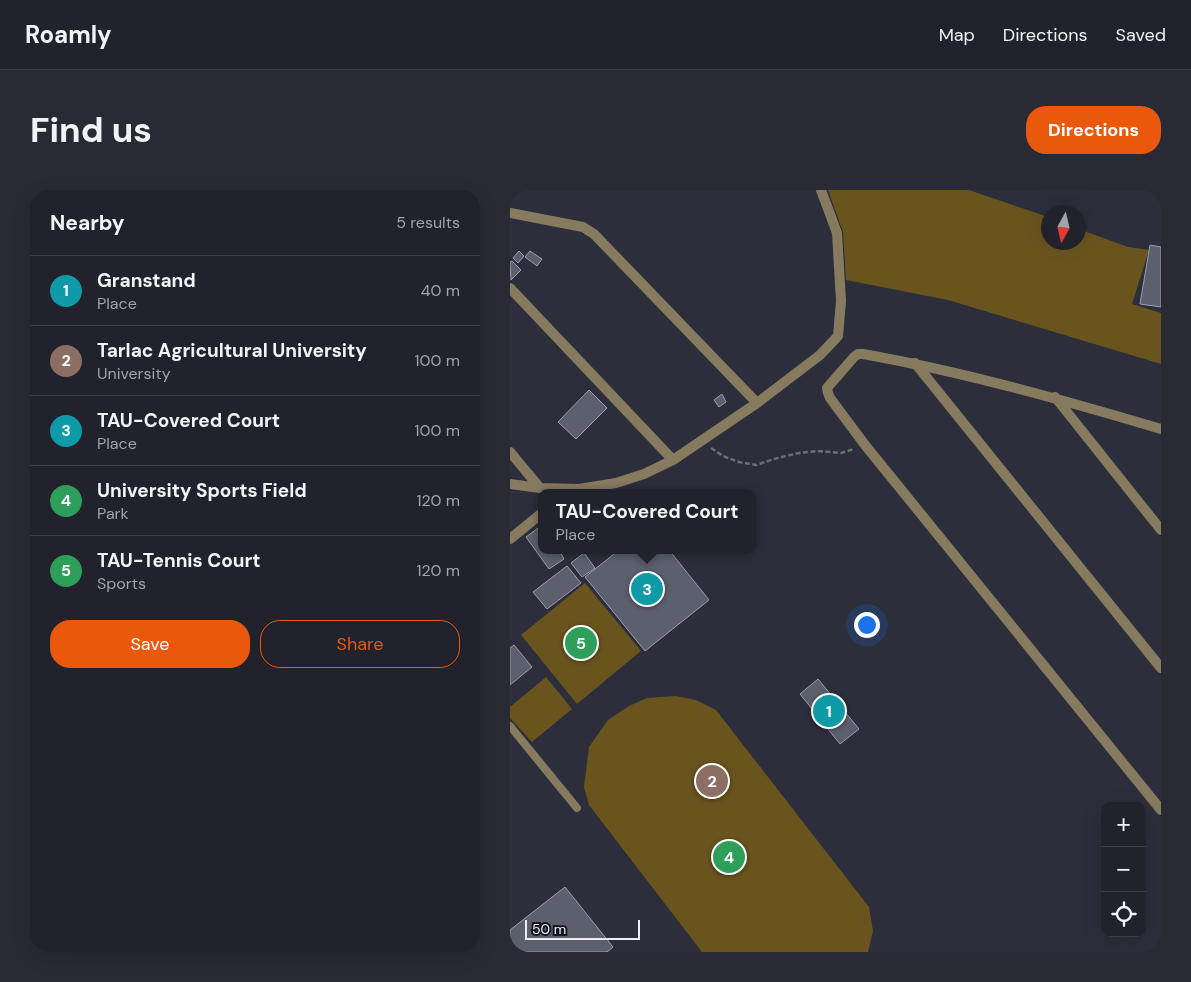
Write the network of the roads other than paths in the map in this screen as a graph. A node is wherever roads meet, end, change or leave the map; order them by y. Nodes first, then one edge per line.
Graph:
1 (821, 190) edge
2 (510, 213) edge
3 (510, 288) edge
4 (915, 363) junction
5 (1055, 397) junction
6 (757, 403) junction
7 (1161, 428) edge
8 (510, 452) edge
9 (674, 460) junction
10 (510, 484) edge
11 (540, 488) junction
12 (538, 516) edge
13 (1161, 530) edge
14 (510, 539) edge
15 (1161, 668) edge
16 (510, 726) edge
17 (576, 808) dead end
18 (1161, 810) edge

1 - 6 street
2 - 6 street
3 - 9 street
4 - 5 street
4 - 15 street
4 - 18 street
5 - 7 street
5 - 13 street
6 - 9 street
8 - 11 street
9 - 11 street
10 - 11 street
12 - 14 street
16 - 17 lane

